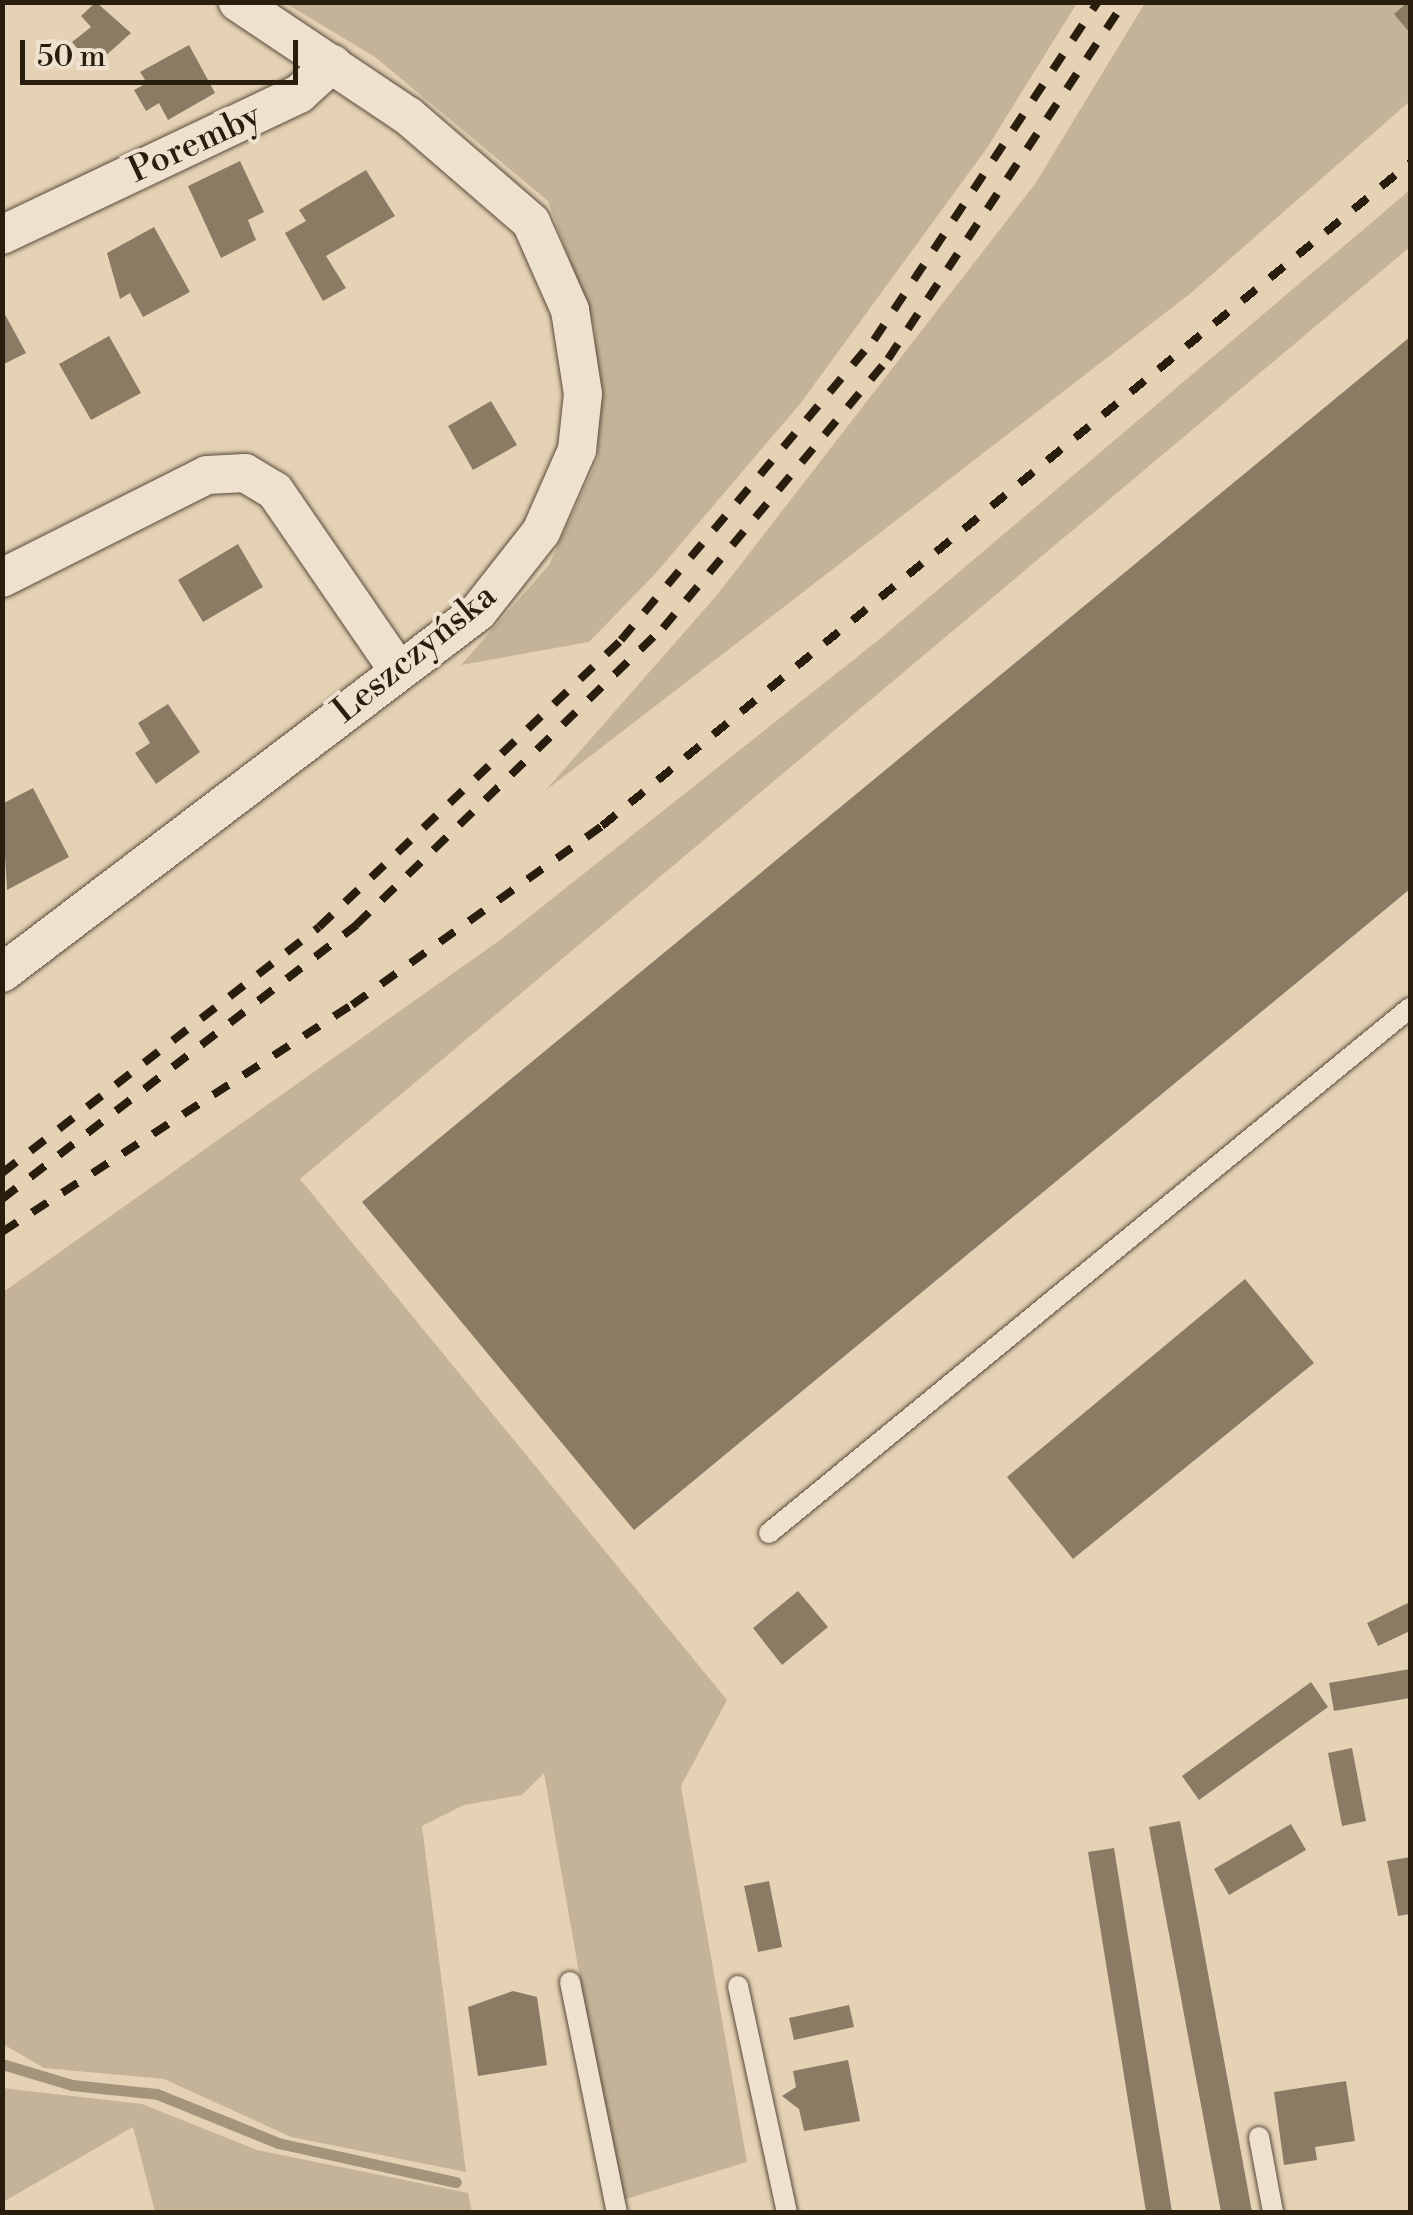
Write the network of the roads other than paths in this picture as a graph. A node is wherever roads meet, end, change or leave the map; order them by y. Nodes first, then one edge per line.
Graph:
1 (238, 2) edge
2 (332, 64) junction
3 (2, 234) edge
4 (2, 578) edge
5 (398, 670) junction
6 (2, 973) edge
7 (1410, 1008) edge
8 (769, 1533) dead end
9 (570, 1982) dead end
10 (738, 1986) dead end
11 (1259, 2136) dead end
12 (617, 2212) edge
13 (787, 2212) edge
14 (1273, 2212) edge

1 - 2 street
2 - 3 street, Poremby
2 - 5 street, Leszczyńska
4 - 5 street
5 - 6 street, Leszczyńska
7 - 8 lane
9 - 12 lane
10 - 13 lane
11 - 14 lane

